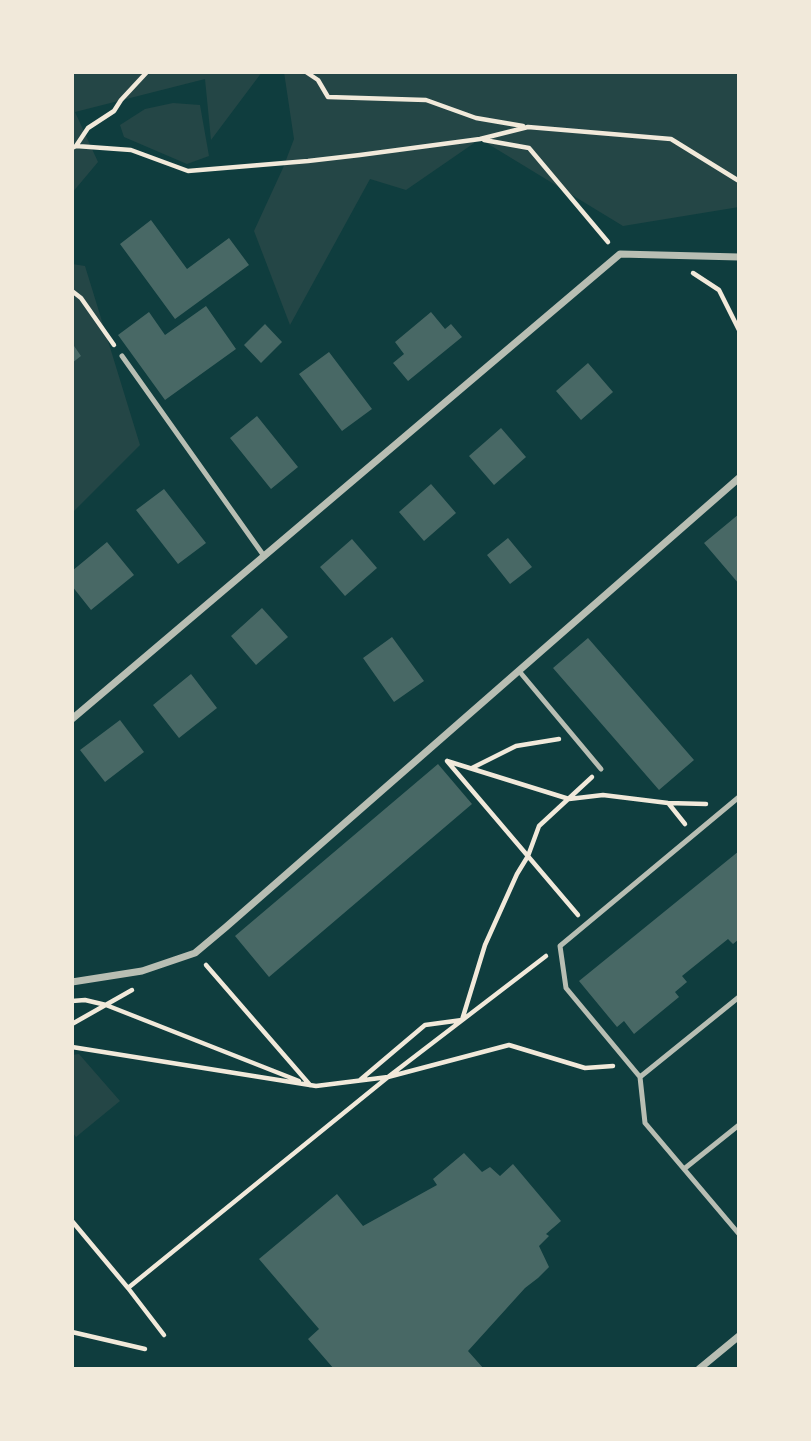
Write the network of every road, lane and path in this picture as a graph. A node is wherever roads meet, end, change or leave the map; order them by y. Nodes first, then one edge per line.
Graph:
1 (147, 72) edge
2 (306, 72) edge
3 (528, 127) junction
4 (480, 139) junction
5 (74, 147) edge
6 (739, 181) edge
7 (635, 254) junction
8 (659, 255) junction
9 (739, 257) edge
10 (72, 291) edge
11 (739, 330) edge
12 (122, 356) joint
13 (739, 478) edge
14 (264, 556) junction
15 (519, 671) junction
16 (72, 719) edge
17 (575, 737) junction
18 (433, 745) junction
19 (447, 761) junction
20 (471, 769) junction
21 (601, 769) joint
22 (739, 797) edge
23 (569, 799) junction
24 (668, 803) junction
25 (730, 805) junction
26 (694, 834) junction
27 (528, 856) junction
28 (585, 923) junction
29 (559, 946) junction
30 (195, 953) junction
31 (72, 982) edge
32 (143, 985) dead end
33 (739, 997) edge
34 (72, 1001) edge
35 (106, 1005) junction
36 (462, 1020) junction
37 (72, 1024) edge
38 (72, 1047) edge
39 (630, 1064) junction
40 (388, 1077) junction
41 (640, 1077) junction
42 (359, 1081) junction
43 (310, 1086) junction
44 (739, 1125) edge
45 (684, 1169) junction
46 (72, 1221) edge
47 (739, 1234) edge
48 (128, 1288) junction
49 (72, 1332) edge
50 (164, 1335) dead end
51 (739, 1335) edge
52 (145, 1349) dead end
53 (699, 1369) edge

1 - 5 path
2 - 3 path
3 - 4 path
3 - 6 path
4 - 5 path
4 - 7 path
7 - 8 street
7 - 14 street
8 - 9 street
8 - 11 path
10 - 12 path
12 - 14 lane
13 - 15 street
14 - 16 street
15 - 17 lane
15 - 18 street
17 - 20 path
17 - 21 lane
18 - 19 path
18 - 30 street
19 - 20 path
19 - 27 path
20 - 23 path
21 - 23 path
22 - 25 lane
23 - 24 path
23 - 27 path
24 - 25 path
24 - 26 path
25 - 26 lane
26 - 28 lane
27 - 28 path
27 - 36 path
28 - 29 lane
29 - 36 path
29 - 39 lane
30 - 31 street
30 - 43 path
32 - 35 path
33 - 41 lane
34 - 35 path
35 - 37 path
35 - 43 path
36 - 40 path
36 - 42 path
38 - 43 path
39 - 40 path
39 - 41 lane
40 - 42 path
40 - 48 path
41 - 45 lane
42 - 43 path
44 - 45 lane
45 - 47 lane
46 - 48 path
48 - 50 path
49 - 52 path
51 - 53 street

